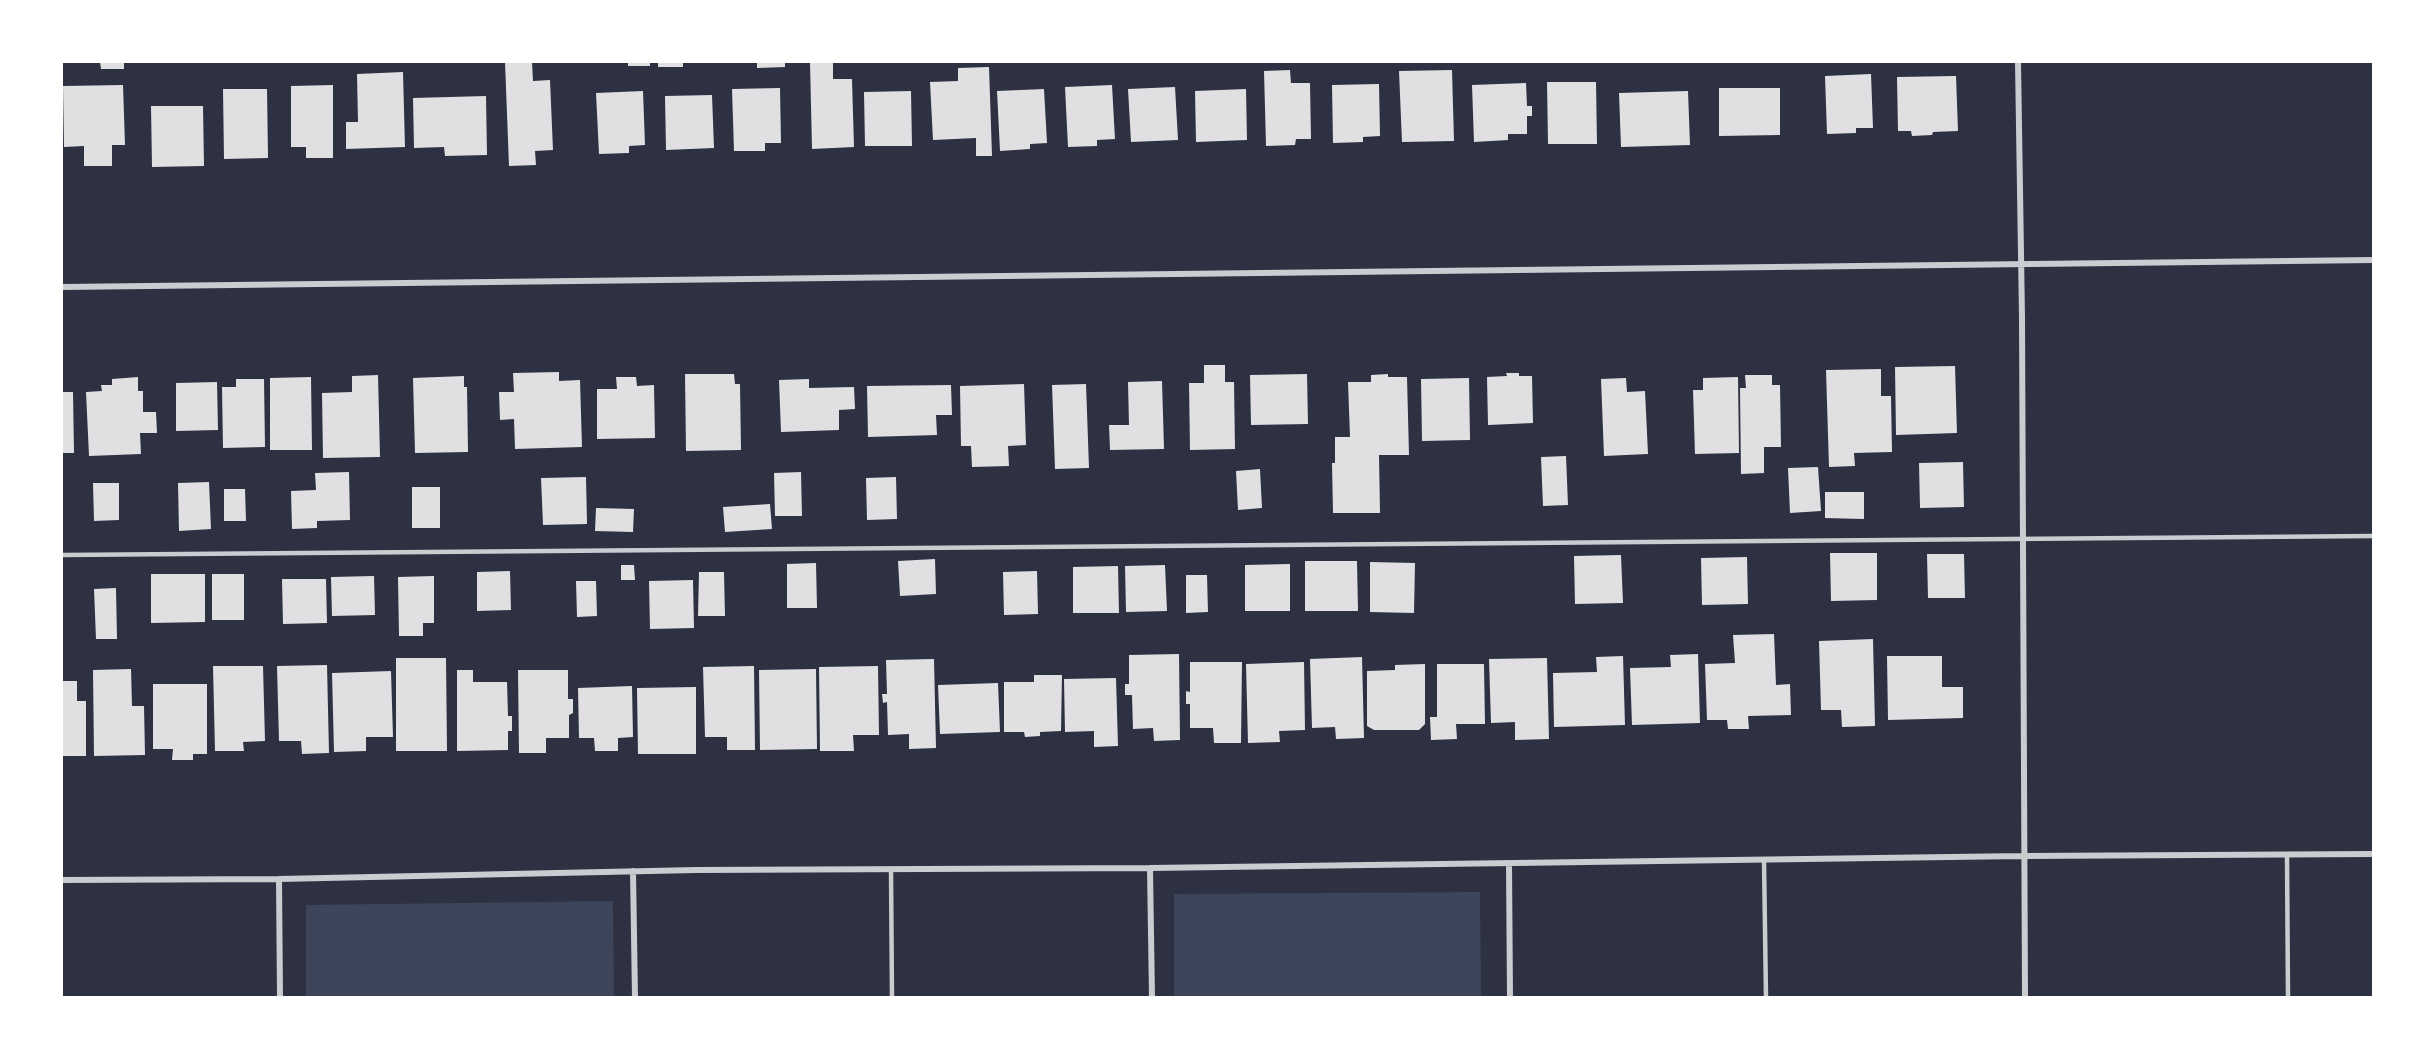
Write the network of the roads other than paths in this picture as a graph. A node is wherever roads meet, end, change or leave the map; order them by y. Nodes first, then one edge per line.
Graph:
1 (2018, 62) edge
2 (2373, 260) edge
3 (2021, 264) junction
4 (62, 287) edge
5 (2373, 536) edge
6 (2022, 540) junction
7 (62, 555) edge
8 (2373, 854) edge
9 (2287, 855) junction
10 (2023, 856) junction
11 (1764, 860) junction
12 (1509, 864) junction
13 (1150, 868) junction
14 (891, 870) junction
15 (633, 871) junction
16 (279, 879) junction
17 (62, 880) edge
18 (280, 998) edge
19 (635, 998) edge
20 (892, 998) edge
21 (1152, 998) edge
22 (1510, 998) edge
23 (1766, 998) edge
24 (2025, 998) edge
25 (2288, 998) edge

1 - 3 street
2 - 3 street
3 - 4 street
3 - 6 street
5 - 6 lane
6 - 7 lane
6 - 10 street
8 - 9 street
9 - 10 street
9 - 25 lane
10 - 11 street
10 - 24 street
11 - 12 street
11 - 23 lane
12 - 13 street
12 - 22 street
13 - 14 street
13 - 21 street
14 - 15 street
14 - 20 lane
15 - 16 street
15 - 19 street
16 - 17 street
16 - 18 street

